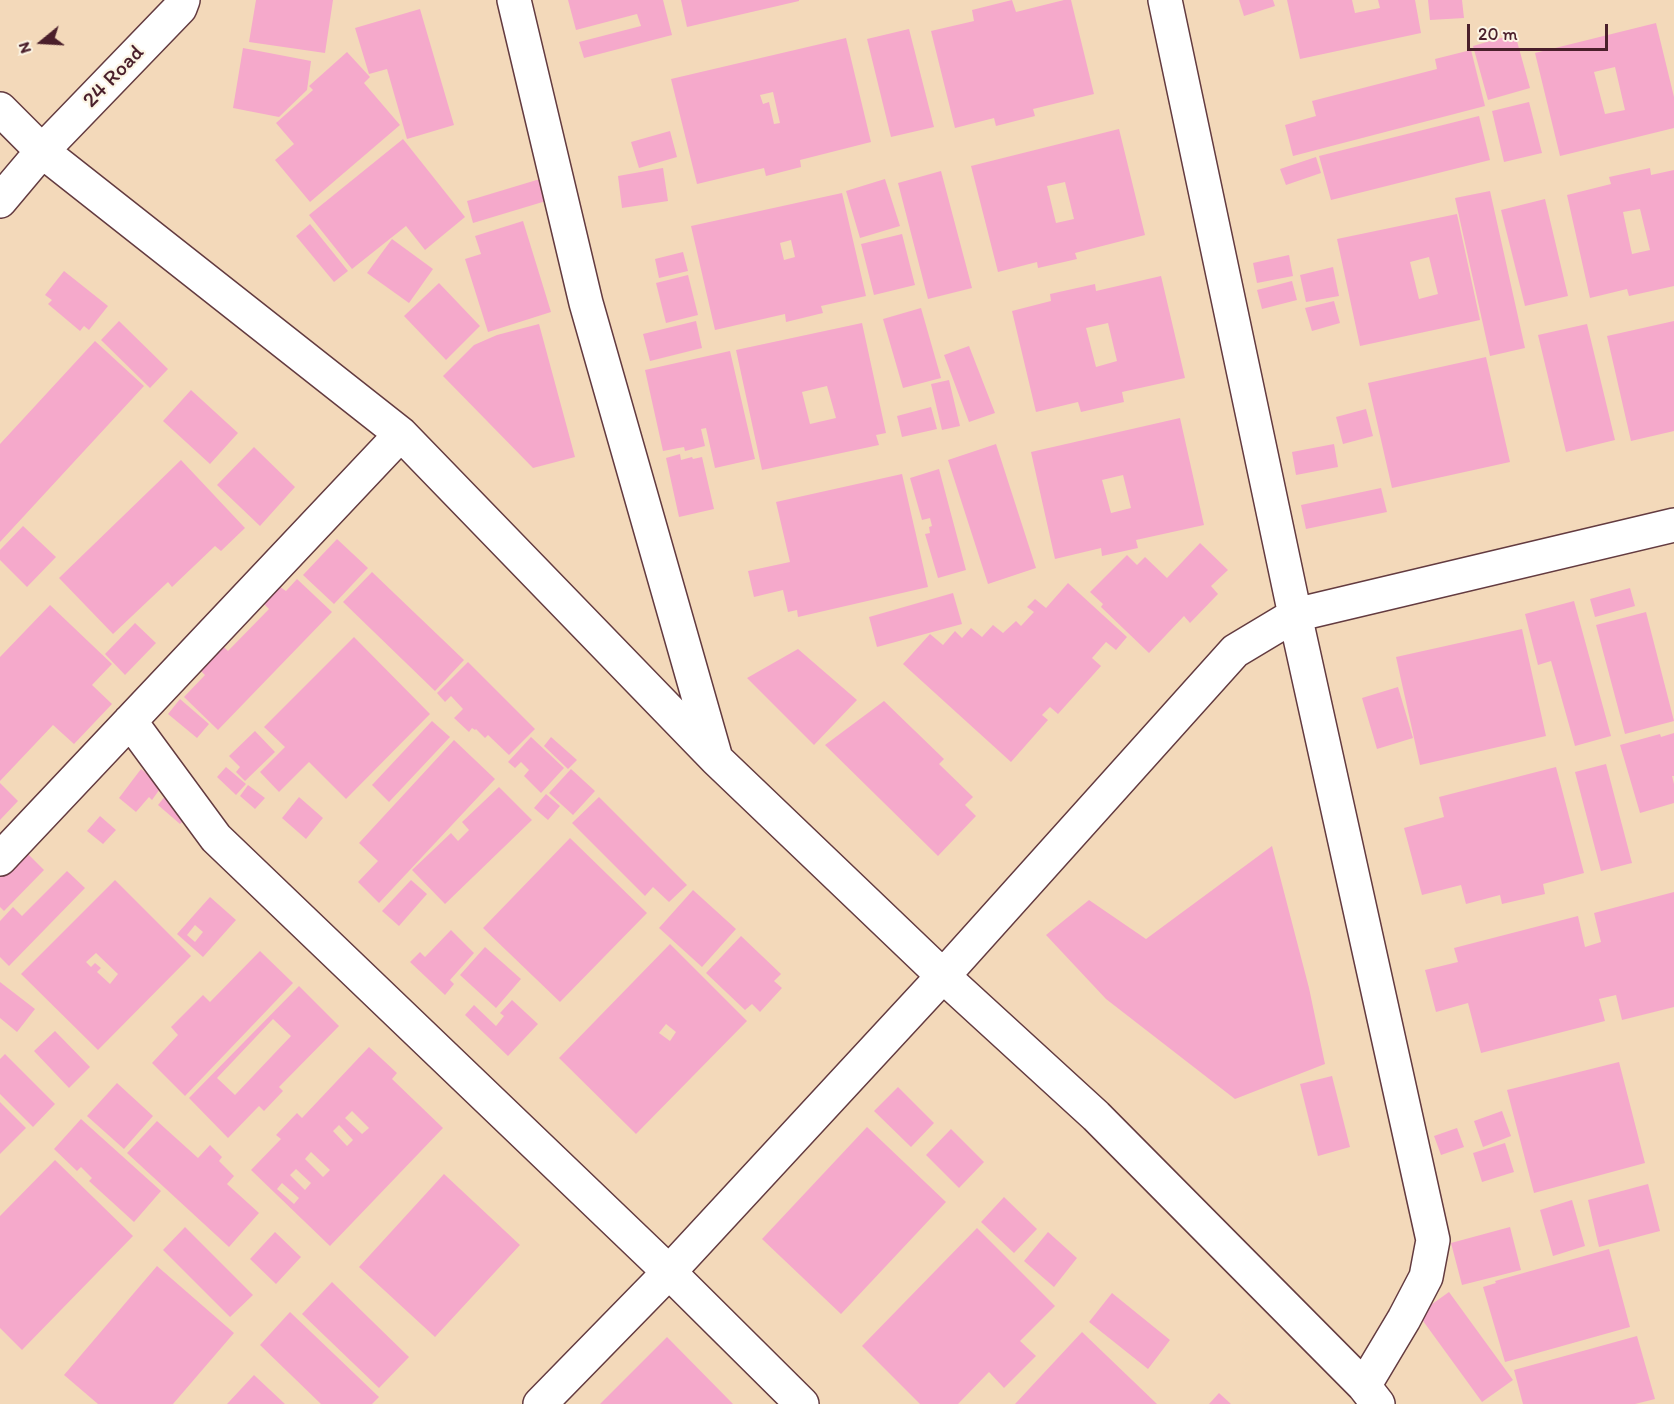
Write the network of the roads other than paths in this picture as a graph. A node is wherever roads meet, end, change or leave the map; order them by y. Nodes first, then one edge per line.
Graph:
1 (183, 0) edge
2 (514, 0) edge
3 (1165, 0) edge
4 (0, 109) edge
5 (42, 151) junction
6 (0, 201) edge
7 (400, 434) junction
8 (1674, 525) edge
9 (1296, 615) junction
10 (130, 721) junction
11 (716, 759) junction
12 (0, 860) edge
13 (943, 976) junction
14 (669, 1272) junction
15 (1371, 1395) edge
16 (540, 1404) edge
17 (802, 1404) edge

1 - 5 street, 24 Road
2 - 11 street
3 - 9 street
4 - 5 street
5 - 6 street, 24 Road
5 - 7 street
7 - 10 street
7 - 11 street
8 - 9 street
9 - 13 street
9 - 15 street
10 - 12 street
10 - 14 street
11 - 13 street
13 - 14 street
13 - 15 street
14 - 16 street
14 - 17 street

